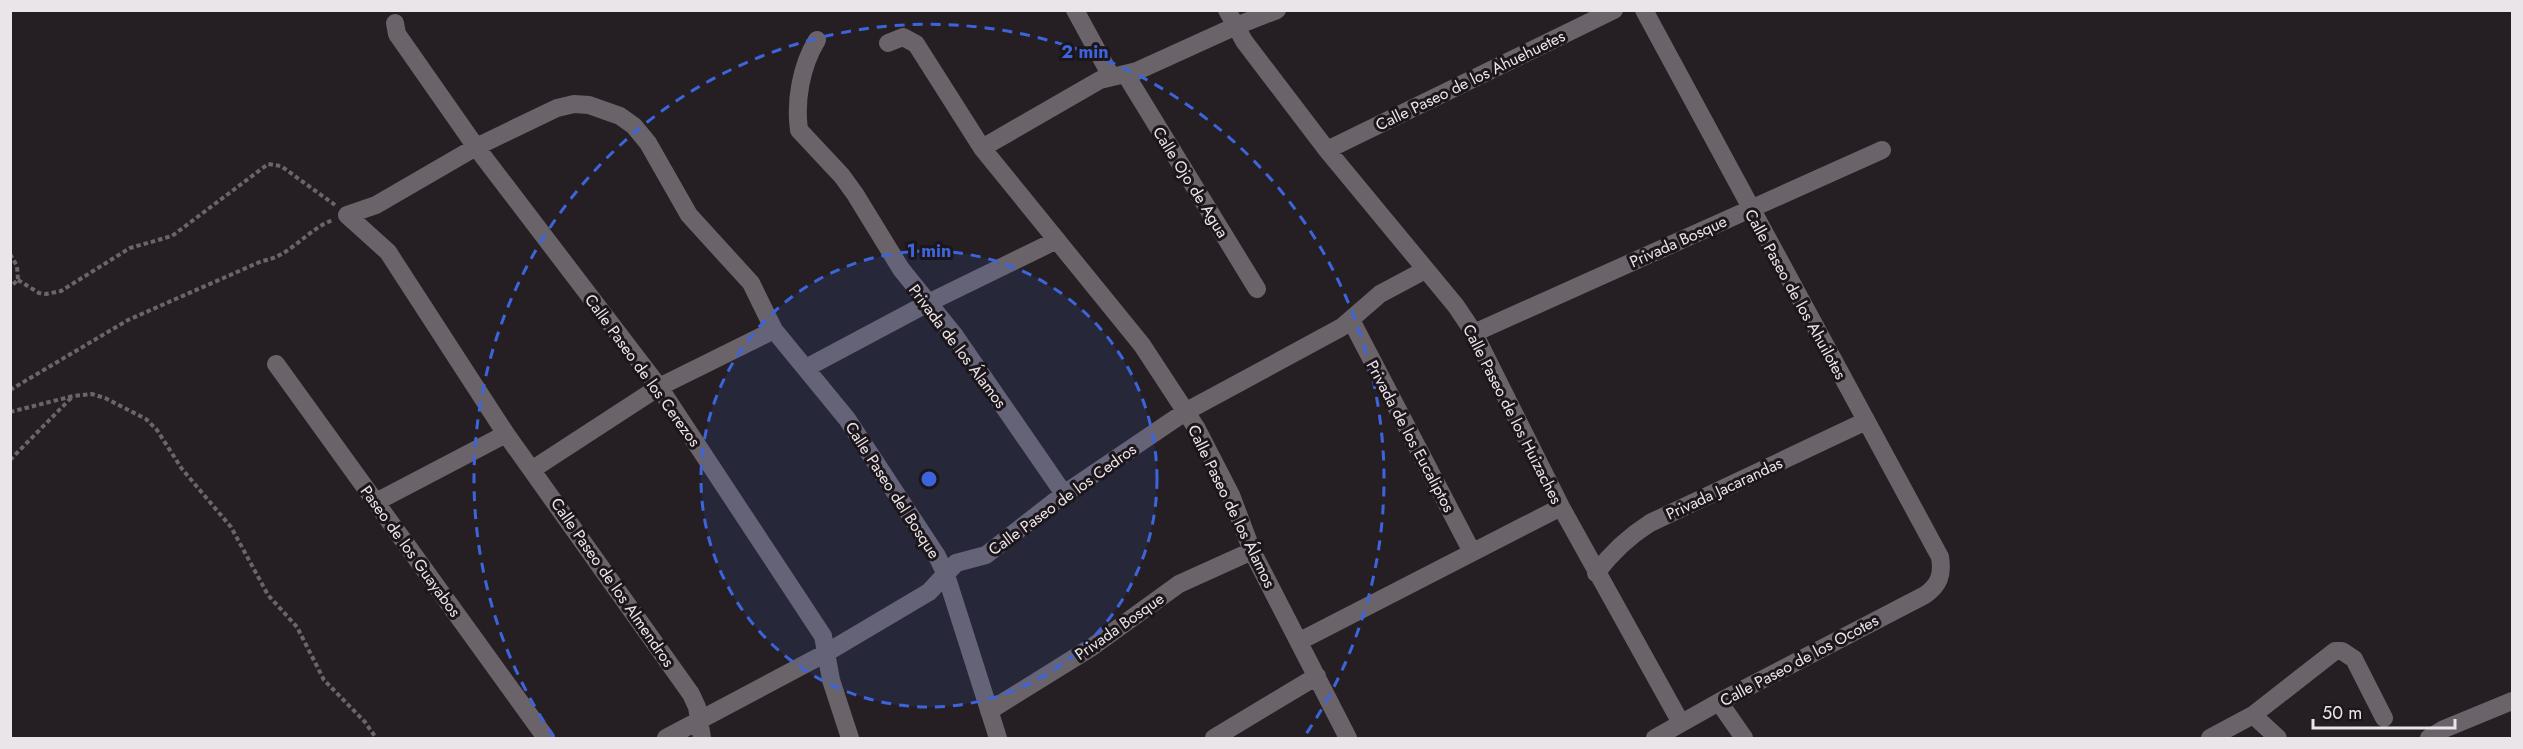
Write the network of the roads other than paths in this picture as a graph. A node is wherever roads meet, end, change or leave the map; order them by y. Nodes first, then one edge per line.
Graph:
1 (1075, 10) edge
2 (1277, 10) edge
3 (1614, 10) edge
4 (1644, 10) edge
5 (1232, 18) edge
6 (394, 23) dead end
7 (816, 40) dead end
8 (888, 43) dead end
9 (1118, 76) junction
10 (476, 147) junction
11 (982, 148) junction
12 (1327, 150) junction
13 (1882, 150) dead end
14 (1750, 209) junction
15 (347, 215) joint
16 (1057, 240) junction
17 (1425, 270) junction
18 (1257, 289) dead end
19 (928, 303) junction
20 (1351, 320) junction
21 (774, 330) junction
22 (1474, 333) junction
23 (276, 364) dead end
24 (806, 368) junction
25 (659, 387) junction
26 (1185, 412) junction
27 (1866, 421) junction
28 (506, 434) junction
29 (533, 469) junction
30 (1065, 494) junction
31 (376, 502) junction
32 (1561, 507) junction
33 (1252, 551) junction
34 (1472, 552) junction
35 (1596, 573) junction
36 (946, 575) junction
37 (1940, 579) joint
38 (1300, 641) junction
39 (826, 653) junction
40 (1317, 676) junction
41 (2512, 701) edge
42 (1719, 702) junction
43 (989, 711) junction
44 (2253, 715) junction
45 (2384, 718) dead end
46 (1681, 723) junction
47 (701, 730) edge
48 (546, 738) edge
49 (666, 738) edge
50 (850, 738) edge
51 (998, 738) edge
52 (1214, 738) edge
53 (1347, 738) edge
54 (1655, 738) edge
55 (1744, 738) edge
56 (2210, 738) edge
57 (2278, 738) edge
58 (2429, 738) edge

1 - 9 street, Calle Ojo de Agua
2 - 5 street
3 - 12 street, Calle Paseo de los Ahuehuetes
4 - 14 street, Calle Paseo de los Ahuilotes
5 - 9 street
5 - 12 street, Calle Paseo de los Huizaches
6 - 10 street, Calle Paseo de los Cerezos
7 - 19 street, Privada de los Álamos
8 - 11 street, Calle Paseo de los Álamos
9 - 11 street
9 - 18 street, Calle Ojo de Agua
10 - 15 street, Calle Paseo del Bosque
10 - 21 street, Calle Paseo del Bosque
10 - 25 street, Calle Paseo de los Cerezos
11 - 16 street, Calle Paseo de los Álamos
12 - 17 street, Calle Paseo de los Huizaches
13 - 14 street, Privada Bosque
14 - 22 street, Privada Bosque
14 - 27 street, Calle Paseo de los Ahuilotes
15 - 28 street, Calle Paseo de los Almendros
16 - 19 street
16 - 26 street, Calle Paseo de los Álamos
17 - 20 street, Calle Paseo de los Cedros
17 - 22 street, Calle Paseo de los Huizaches
19 - 24 street
19 - 30 street, Privada de los Álamos
20 - 26 street, Calle Paseo de los Cedros
20 - 34 street, Privada de los Eucaliptos
21 - 24 street, Calle Paseo del Bosque
21 - 25 street
22 - 32 street, Calle Paseo de los Huizaches
23 - 31 street, Paseo de los Guayabos
24 - 36 street, Calle Paseo del Bosque
25 - 29 street
25 - 39 street, Calle Paseo de los Cerezos
26 - 30 street, Calle Paseo de los Cedros
26 - 33 street, Calle Paseo de los Álamos
27 - 35 street, Privada Jacarandas
27 - 37 street, Calle Paseo de los Ahuilotes
28 - 29 street, Calle Paseo de los Almendros
28 - 31 street
29 - 47 street, Calle Paseo de los Almendros
30 - 36 street, Calle Paseo de los Cedros
31 - 48 street, Paseo de los Guayabos
32 - 34 street
32 - 35 street, Calle Paseo de los Huizaches
33 - 38 street, Calle Paseo de los Álamos
33 - 43 street, Privada Bosque
34 - 38 street
35 - 46 street, Calle Paseo de los Huizaches
36 - 39 street, Calle Paseo de los Cedros
36 - 43 street, Calle Paseo del Bosque
37 - 42 street, Calle Paseo de los Ocotes
38 - 40 street, Calle Paseo de los Álamos
39 - 47 street, Calle Paseo de los Cedros
39 - 50 street, Calle Paseo de los Cerezos
40 - 52 street
40 - 53 street, Calle Paseo de los Álamos
41 - 58 street
42 - 46 street, Calle Paseo de los Ocotes
42 - 55 street
43 - 51 street, Calle Paseo del Bosque
44 - 45 street
44 - 56 street
44 - 57 street
46 - 54 street, Calle Paseo de los Ocotes
47 - 49 street, Calle Paseo de los Cedros

